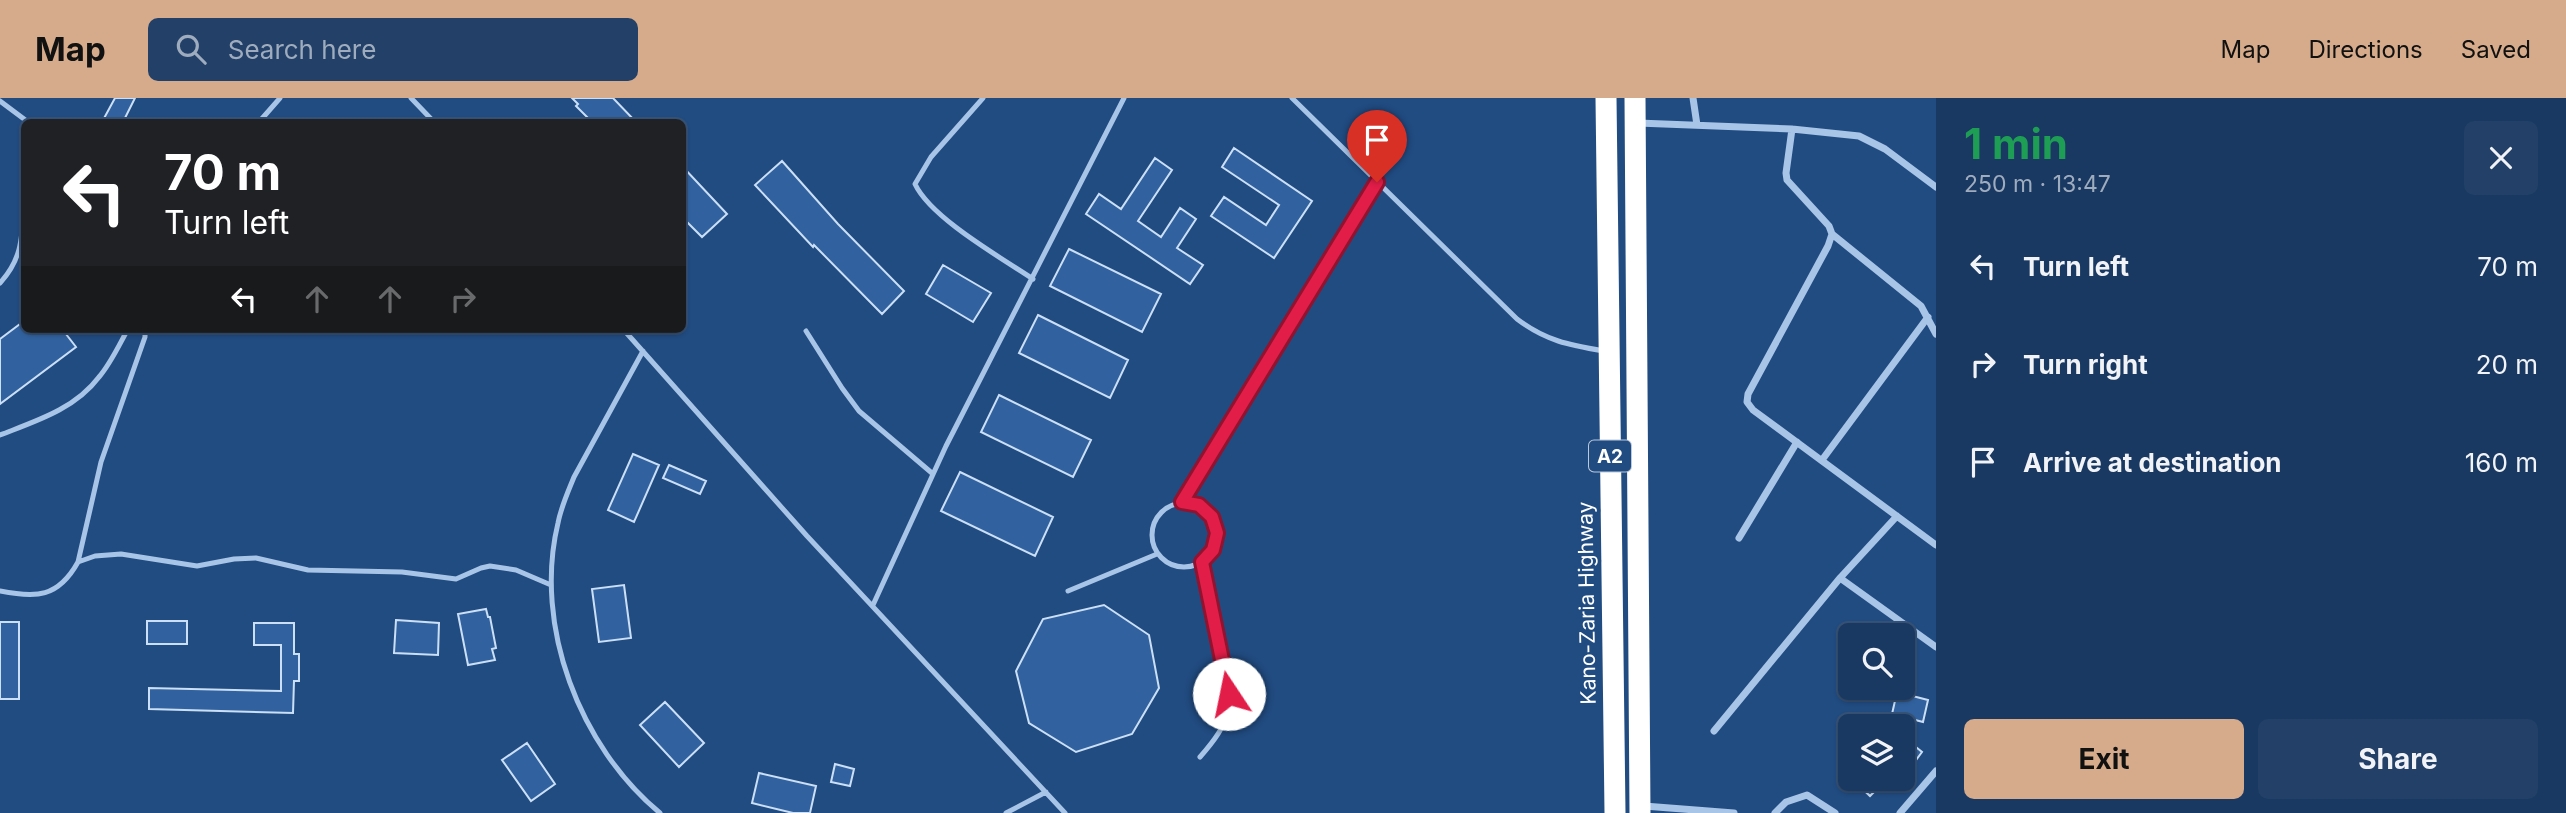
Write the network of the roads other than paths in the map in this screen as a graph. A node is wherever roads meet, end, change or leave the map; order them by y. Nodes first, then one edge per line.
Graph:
1 (280, 98) edge
2 (411, 98) edge
3 (983, 98) edge
4 (1124, 98) edge
5 (1292, 98) edge
6 (1606, 98) edge
7 (1635, 98) edge
8 (1693, 98) edge
9 (0, 101) edge
10 (24, 119) edge
11 (261, 119) edge
12 (431, 119) edge
13 (1635, 123) junction
14 (1697, 125) junction
15 (1792, 129) junction
16 (1377, 182) junction
17 (1936, 187) edge
18 (1832, 234) junction
19 (21, 245) edge
20 (1033, 279) junction
21 (0, 284) edge
22 (1928, 317) junction
23 (806, 331) dead end
24 (126, 333) edge
25 (145, 333) edge
26 (627, 333) edge
27 (1936, 334) edge
28 (643, 351) junction
29 (1609, 352) junction
30 (0, 435) edge
31 (1797, 442) junction
32 (1822, 460) junction
33 (933, 474) junction
34 (1182, 502) junction
35 (1897, 516) junction
36 (1739, 538) dead end
37 (1936, 545) edge
38 (1157, 554) junction
39 (78, 562) junction
40 (1202, 562) junction
41 (1840, 578) junction
42 (551, 585) junction
43 (0, 591) edge
44 (1068, 591) dead end
45 (873, 605) junction
46 (1936, 647) edge
47 (1714, 731) dead end
48 (1200, 757) dead end
49 (1936, 771) edge
50 (1046, 792) junction
51 (1640, 809) edge
52 (1666, 810) edge
53 (660, 813) edge
54 (1006, 813) edge
55 (1065, 813) edge
56 (1615, 813) edge
57 (1734, 813) edge
58 (1775, 813) edge
59 (1835, 813) edge
60 (1900, 813) edge

1 - 11 lane
2 - 12 lane
3 - 20 lane
4 - 20 lane
5 - 16 lane
6 - 29 highway, Kano-Zaria Highway / A2
7 - 13 highway, A2
8 - 14 street
9 - 10 lane
13 - 14 street
13 - 51 highway, A2
14 - 15 street
15 - 17 street
15 - 18 street
16 - 29 lane
16 - 34 lane
18 - 22 street
18 - 31 street
19 - 21 lane
20 - 33 lane
22 - 27 street
22 - 32 street
23 - 33 lane
24 - 30 lane
25 - 39 lane
26 - 28 lane
28 - 42 lane
28 - 45 lane
29 - 56 highway, Kano-Zaria Highway / A2
31 - 32 street
31 - 36 street
32 - 35 street
33 - 45 lane
34 - 38 lane
34 - 40 lane
35 - 37 street
35 - 41 street
38 - 40 lane
38 - 44 lane
39 - 42 lane
39 - 43 lane
40 - 48 lane
41 - 46 street
41 - 47 street
42 - 53 lane
45 - 50 lane
49 - 60 street
50 - 54 lane
50 - 55 lane
51 - 52 street
52 - 57 street
58 - 59 street

